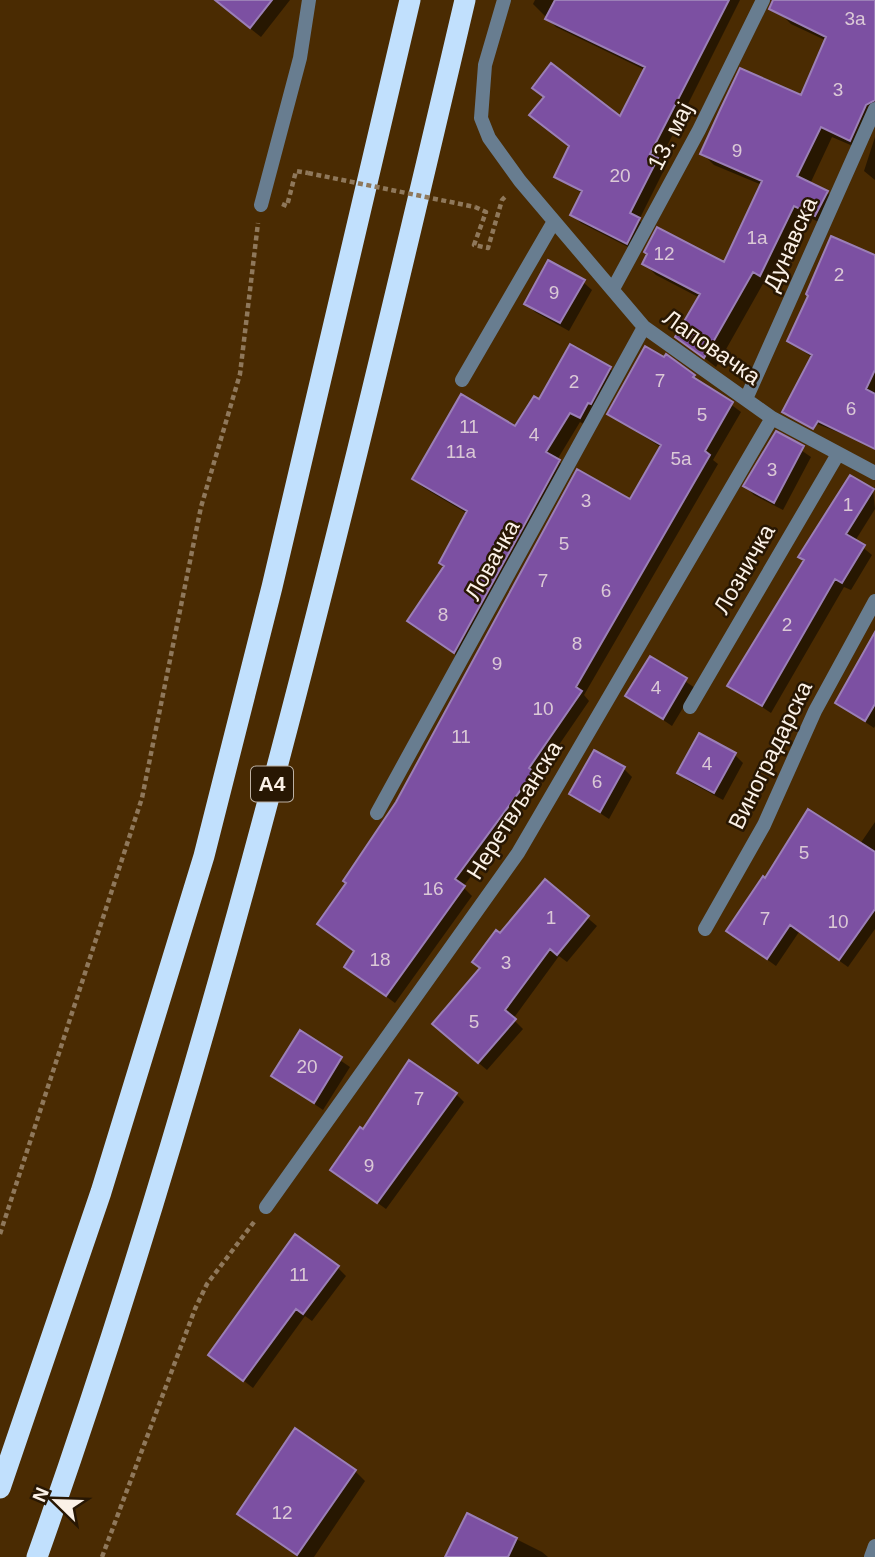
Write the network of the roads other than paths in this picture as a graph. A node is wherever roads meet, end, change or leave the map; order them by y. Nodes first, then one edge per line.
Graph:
1 (309, 0) edge
2 (410, 0) edge
3 (464, 0) edge
4 (504, 0) edge
5 (762, 0) edge
6 (875, 109) edge
7 (261, 205) road end
8 (553, 223) junction
9 (613, 289) junction
10 (644, 327) junction
11 (462, 380) dead end
12 (746, 399) junction
13 (772, 418) junction
14 (838, 454) junction
15 (875, 473) edge
16 (875, 601) edge
17 (690, 707) dead end
18 (377, 813) dead end
19 (705, 929) dead end
20 (266, 1207) road end
21 (0, 1488) edge
22 (875, 1546) edge
23 (37, 1557) edge
24 (872, 1557) edge

1 - 7 street
2 - 21 highway, A4
3 - 23 highway, A4
4 - 8 street, Лаповачка
5 - 9 street, 13. мај
6 - 12 street, Дунавска
8 - 9 street, Лаповачка
8 - 11 street
9 - 10 street, Лаповачка
10 - 12 street, Лаповачка
10 - 18 street, Ловачка
12 - 13 street, Лаповачка
13 - 14 street, Лаповачка
13 - 20 street, Неретвљанска
14 - 15 street, Лаповачка
14 - 17 street, Лозничка
16 - 19 street, Виноградарска
22 - 24 street

